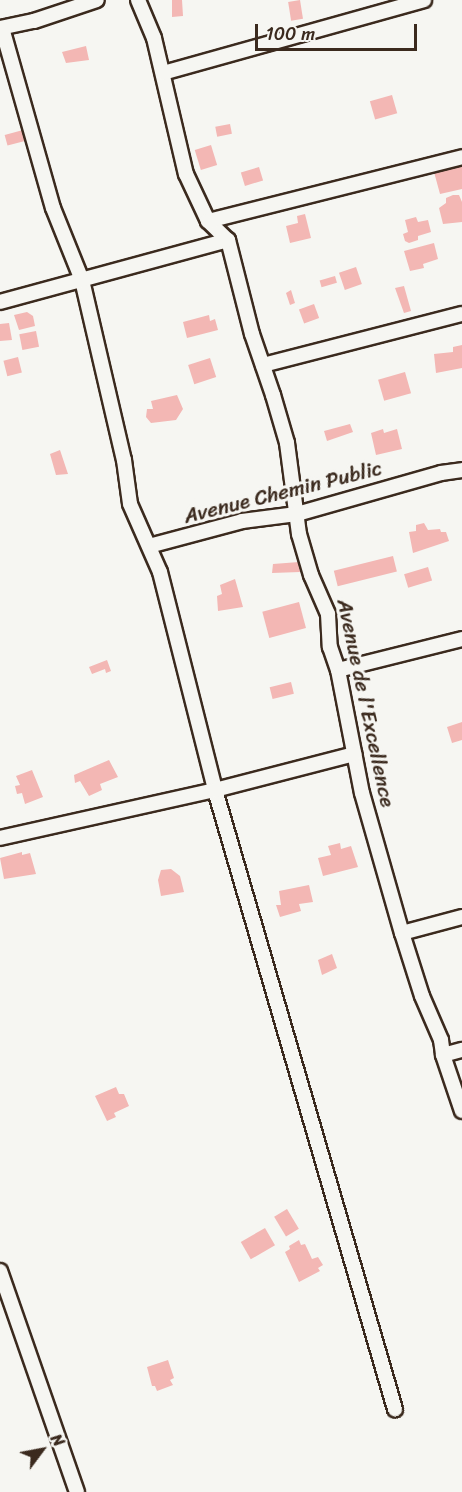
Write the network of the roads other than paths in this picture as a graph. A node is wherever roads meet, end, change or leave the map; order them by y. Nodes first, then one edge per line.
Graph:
1 (97, 0) edge
2 (138, 0) edge
3 (424, 0) edge
4 (1, 28) edge
5 (163, 74) junction
6 (462, 157) edge
7 (208, 221) junction
8 (228, 240) junction
9 (82, 280) junction
10 (0, 302) edge
11 (462, 314) edge
12 (263, 364) junction
13 (462, 470) edge
14 (297, 514) junction
15 (149, 546) junction
16 (462, 639) edge
17 (338, 670) junction
18 (354, 754) junction
19 (215, 790) junction
20 (0, 838) edge
21 (462, 917) edge
22 (402, 933) junction
23 (462, 1050) edge
24 (443, 1055) junction
25 (462, 1111) edge
26 (0, 1271) edge
27 (395, 1408) dead end
28 (77, 1492) edge

1 - 4 street
2 - 5 street
3 - 5 street
4 - 9 street
5 - 7 street
6 - 7 street
7 - 8 street
8 - 9 street
8 - 12 street, Avenue de l'Excellence
9 - 10 street
9 - 15 street
11 - 12 street
12 - 14 street, Avenue de l'Excellence
13 - 14 street, Avenue Chemin Public
14 - 15 street, Avenue Chemin Public
14 - 17 street, Avenue de l'Excellence
15 - 19 street
16 - 17 street
17 - 18 street, Avenue de l'Excellence
18 - 19 street
18 - 22 street, Avenue de l'Excellence
19 - 20 street
19 - 27 street
21 - 22 street
22 - 24 street, Avenue de l'Excellence
23 - 24 street
24 - 25 street, Avenue de l'Excellence
26 - 28 street

